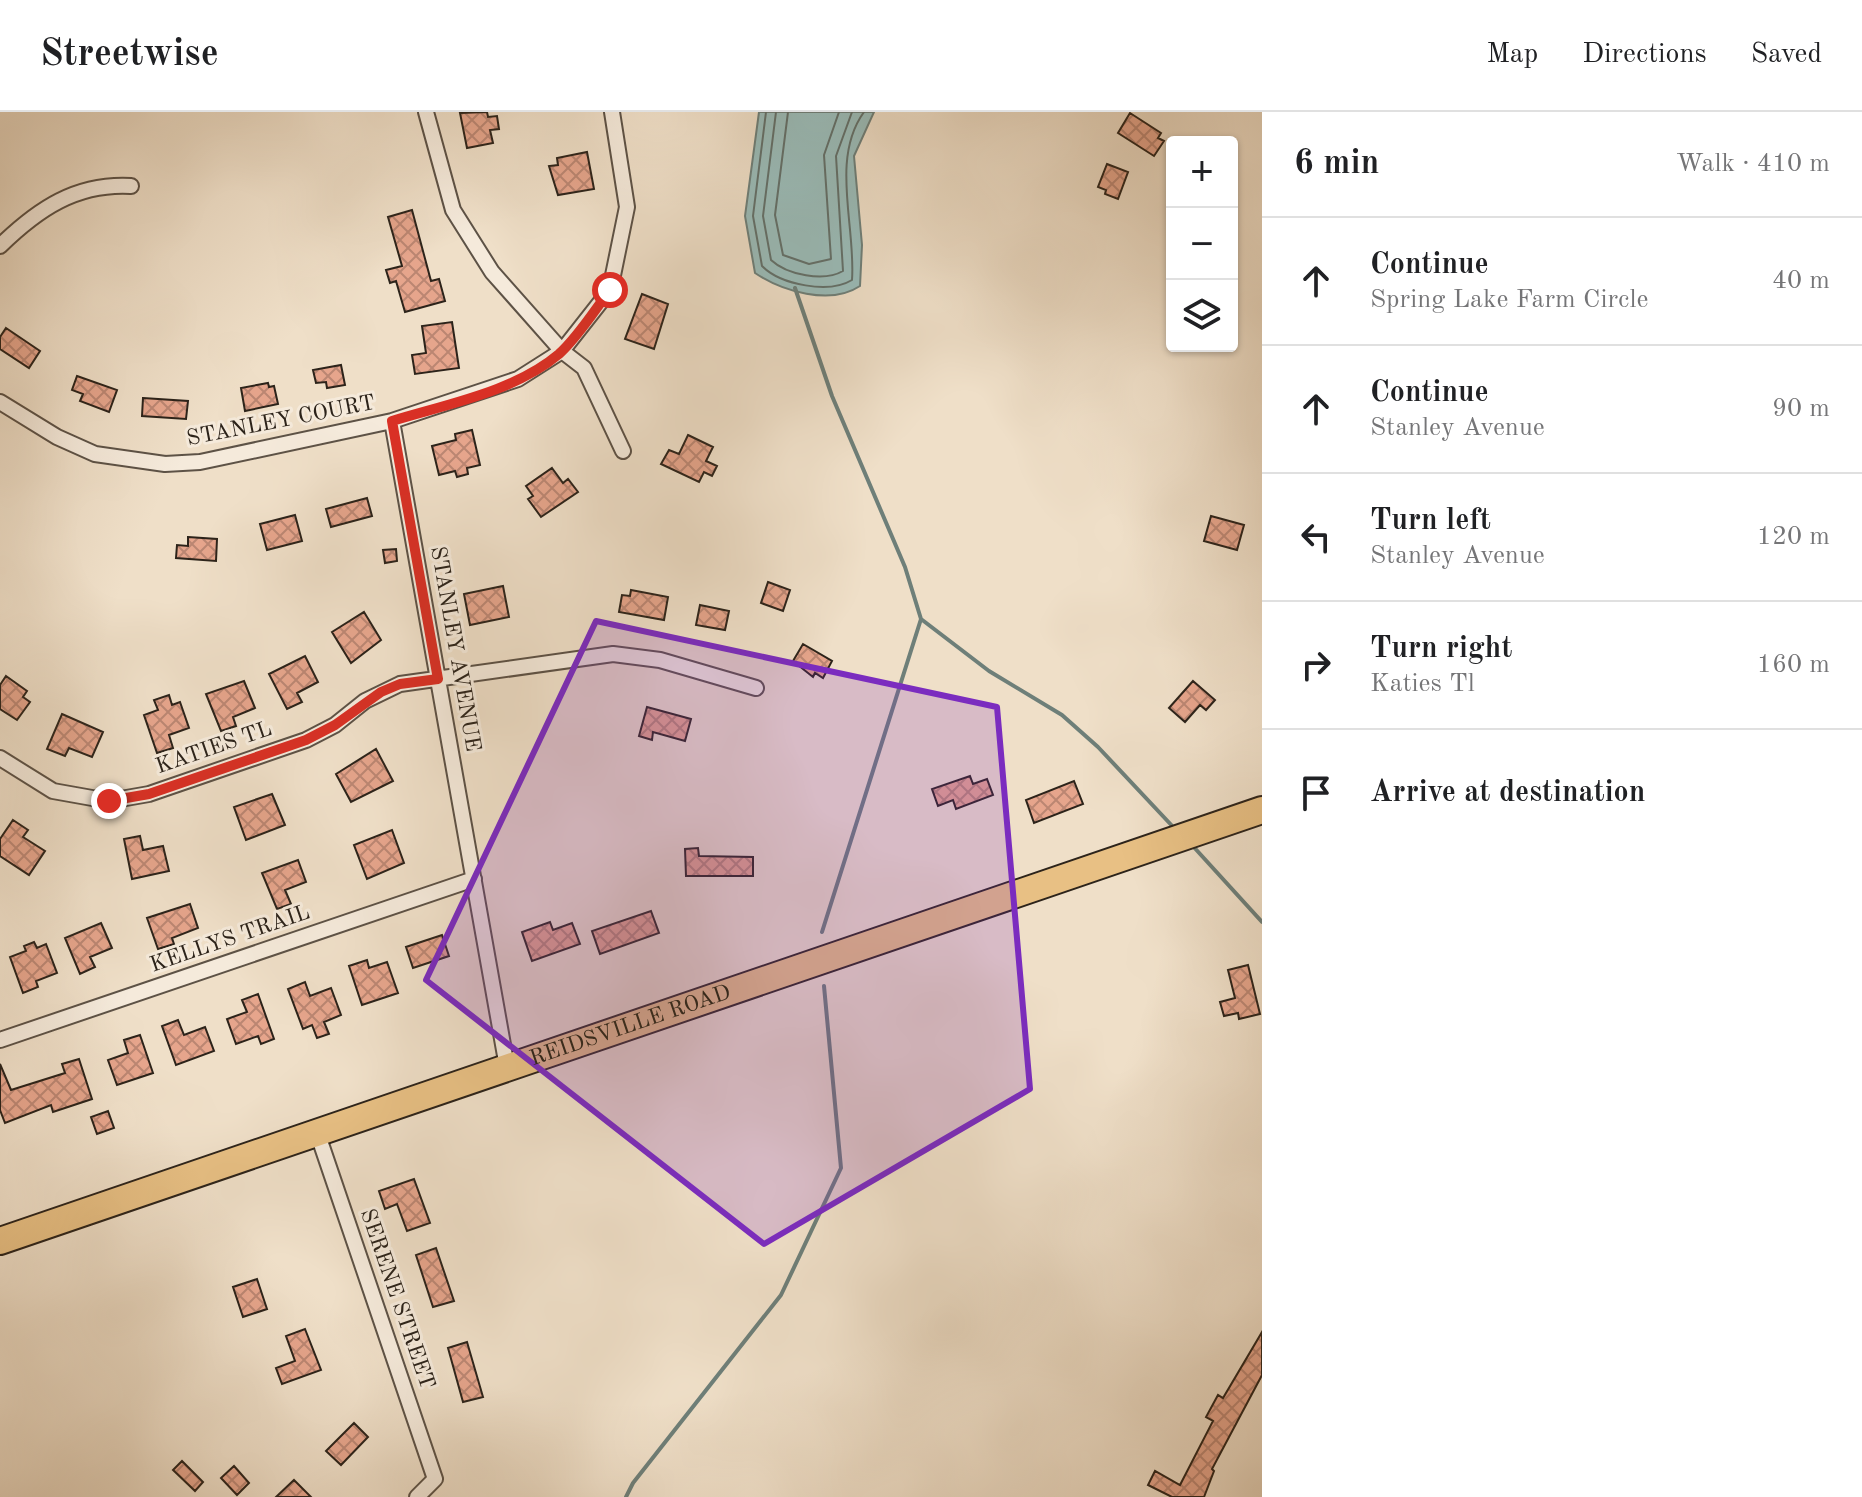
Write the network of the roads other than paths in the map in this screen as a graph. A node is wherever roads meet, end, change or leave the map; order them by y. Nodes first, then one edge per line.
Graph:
1 (426, 112) edge
2 (612, 112) edge
3 (131, 186) dead end
4 (0, 246) edge
5 (562, 351) junction
6 (0, 402) edge
7 (392, 421) junction
8 (623, 451) dead end
9 (438, 679) junction
10 (756, 688) dead end
11 (0, 758) edge
12 (1262, 810) edge
13 (474, 879) junction
14 (0, 1040) edge
15 (507, 1067) junction
16 (317, 1132) junction
17 (0, 1241) edge
18 (417, 1497) edge

1 - 5 street
2 - 5 street
3 - 4 street
5 - 7 street
5 - 8 street
6 - 7 street, STANLEY COURT
7 - 9 street, STANLEY AVENUE
9 - 10 street, KATIES TL
9 - 11 street, KATIES TL
9 - 13 street, STANLEY AVENUE
12 - 15 highway, REIDSVILLE ROAD
13 - 14 street, KELLYS TRAIL
13 - 15 street, STANLEY AVENUE
15 - 16 highway, REIDSVILLE ROAD
16 - 17 highway, REIDSVILLE ROAD
16 - 18 street, SERENE STREET

